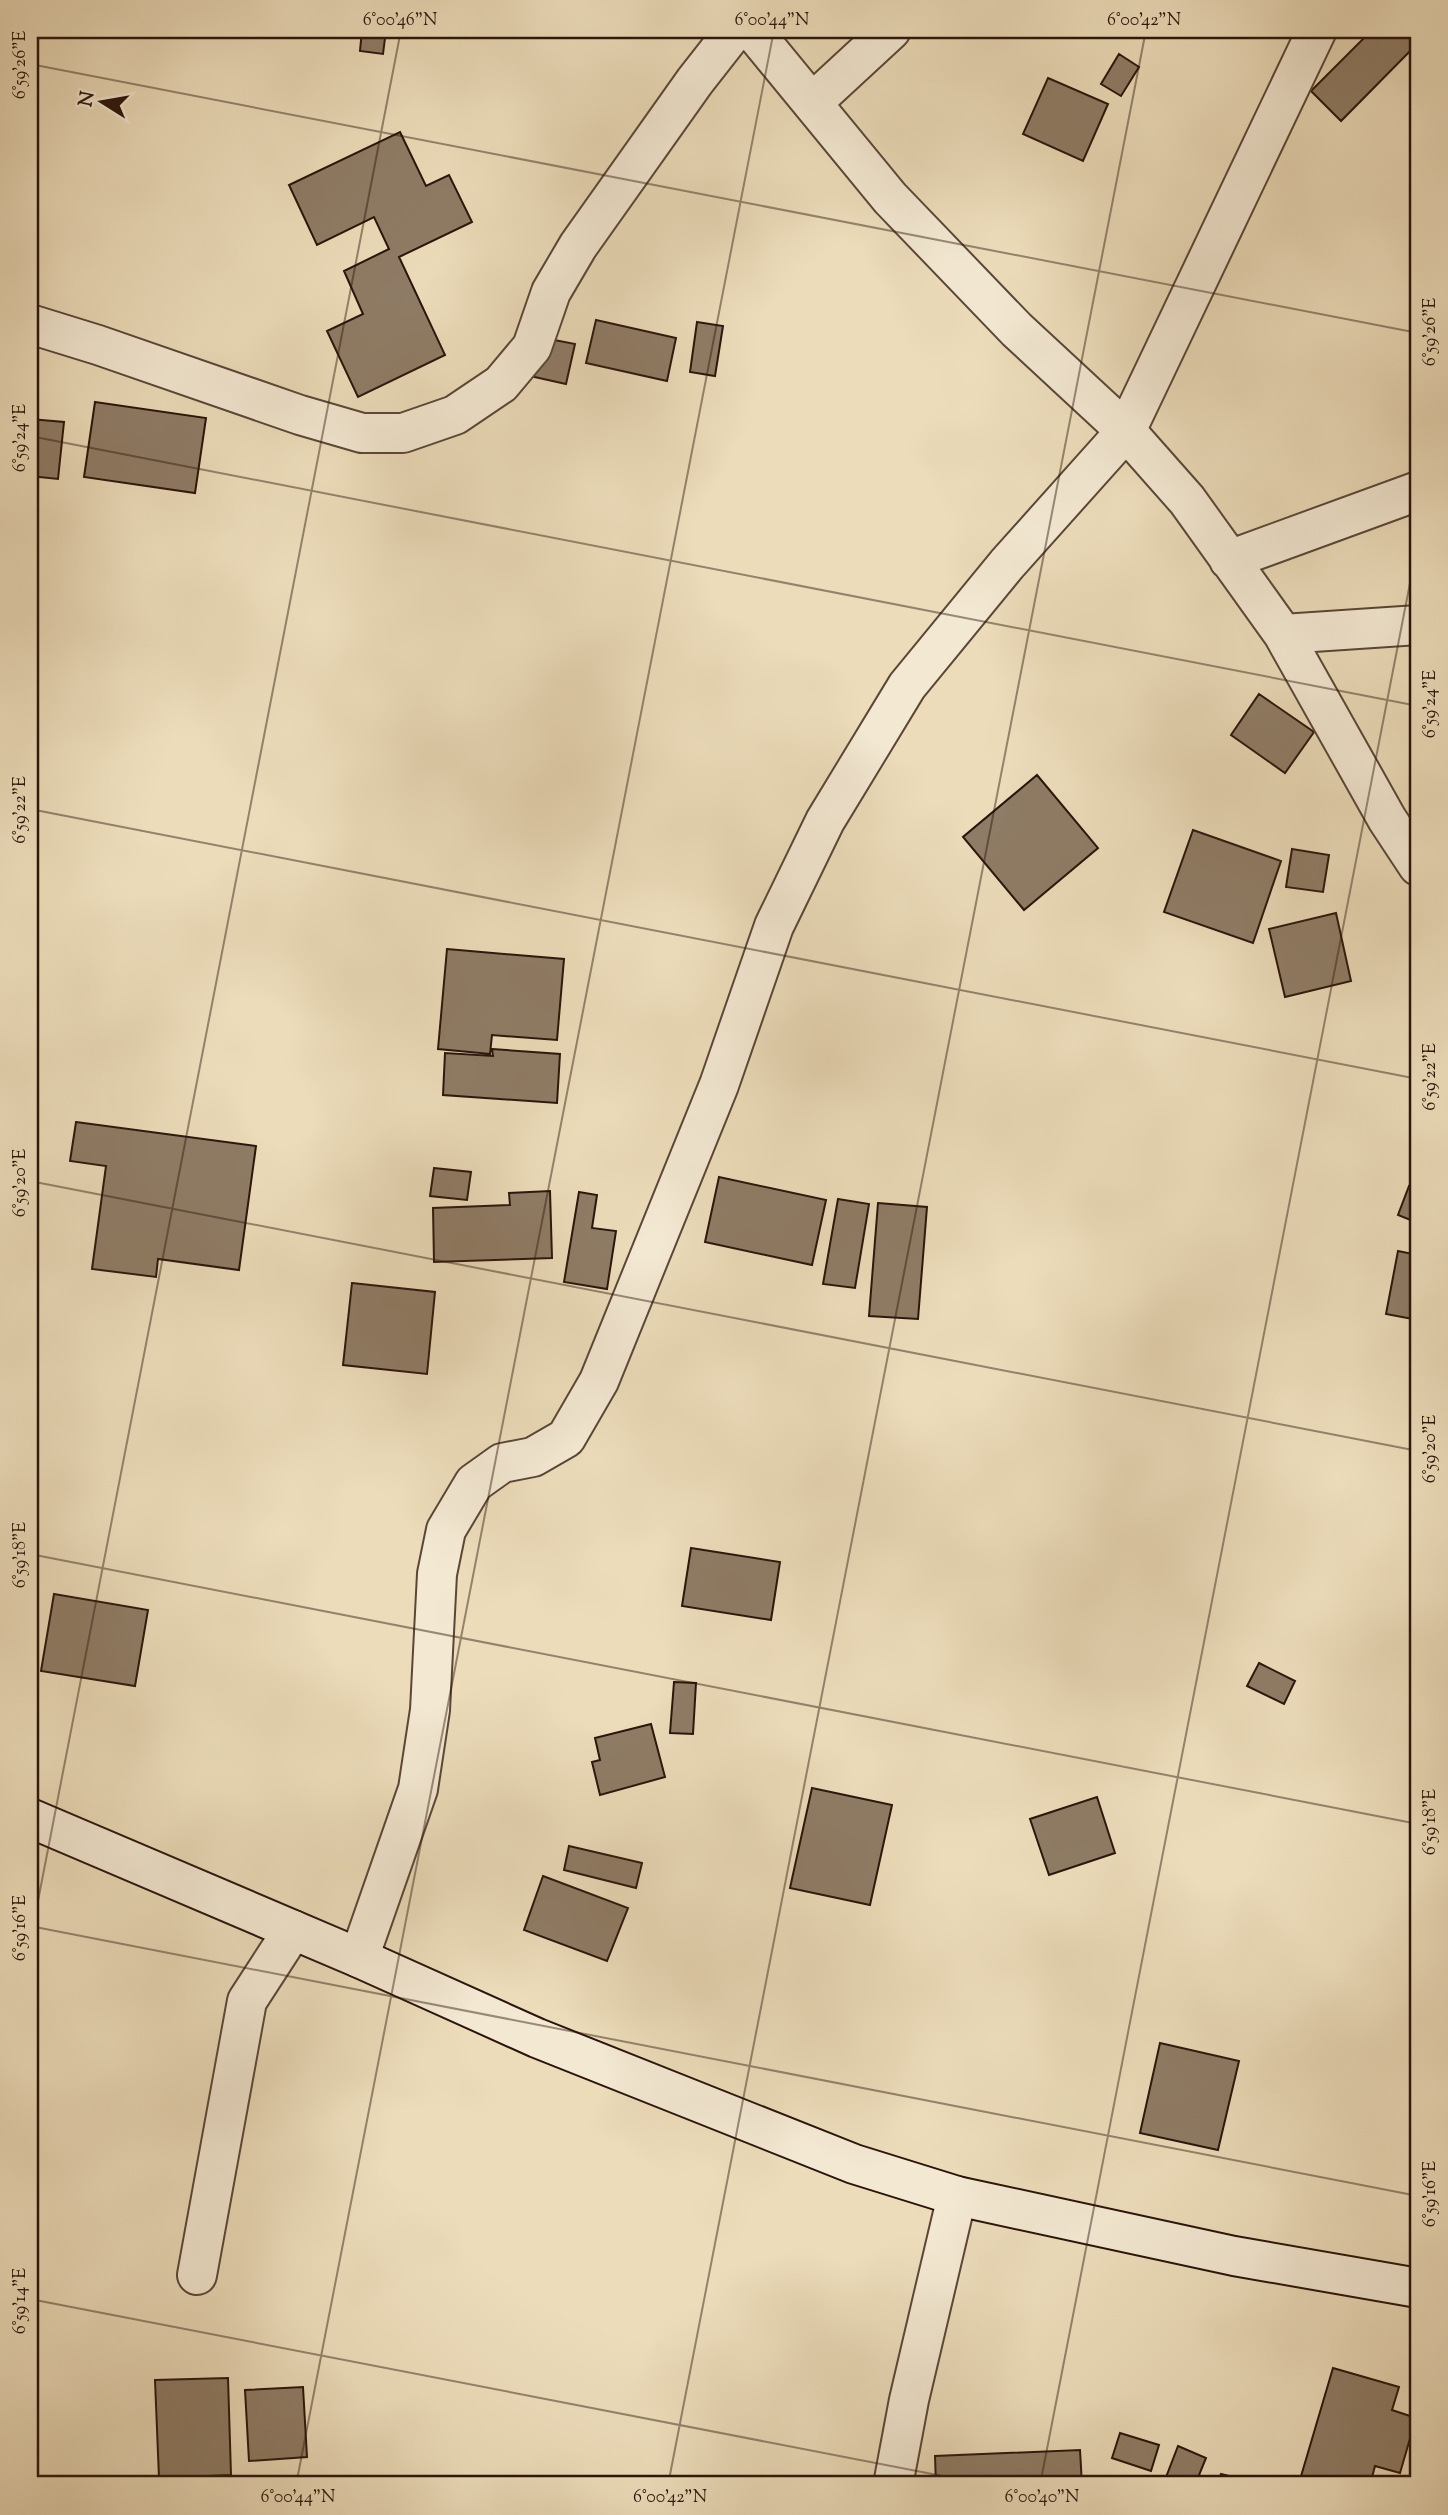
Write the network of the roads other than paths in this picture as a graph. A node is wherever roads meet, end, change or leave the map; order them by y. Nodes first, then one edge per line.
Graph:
1 (735, 30) edge
2 (752, 30) edge
3 (891, 30) edge
4 (1317, 30) edge
5 (812, 103) junction
6 (30, 324) edge
7 (1126, 431) junction
8 (1418, 491) edge
9 (1229, 560) junction
10 (1418, 625) edge
11 (1283, 634) junction
12 (1418, 866) edge
13 (30, 1818) edge
14 (293, 1930) junction
15 (359, 1958) junction
16 (957, 2196) junction
17 (197, 2275) dead end
18 (1418, 2288) edge
19 (893, 2485) edge

1 - 6 street
2 - 5 street
3 - 5 street
4 - 7 street
5 - 7 street
7 - 9 street
7 - 15 street
8 - 9 street
9 - 11 street
10 - 11 street
11 - 12 street
13 - 14 street
14 - 15 street
14 - 17 street
15 - 16 street
16 - 18 street
16 - 19 street

